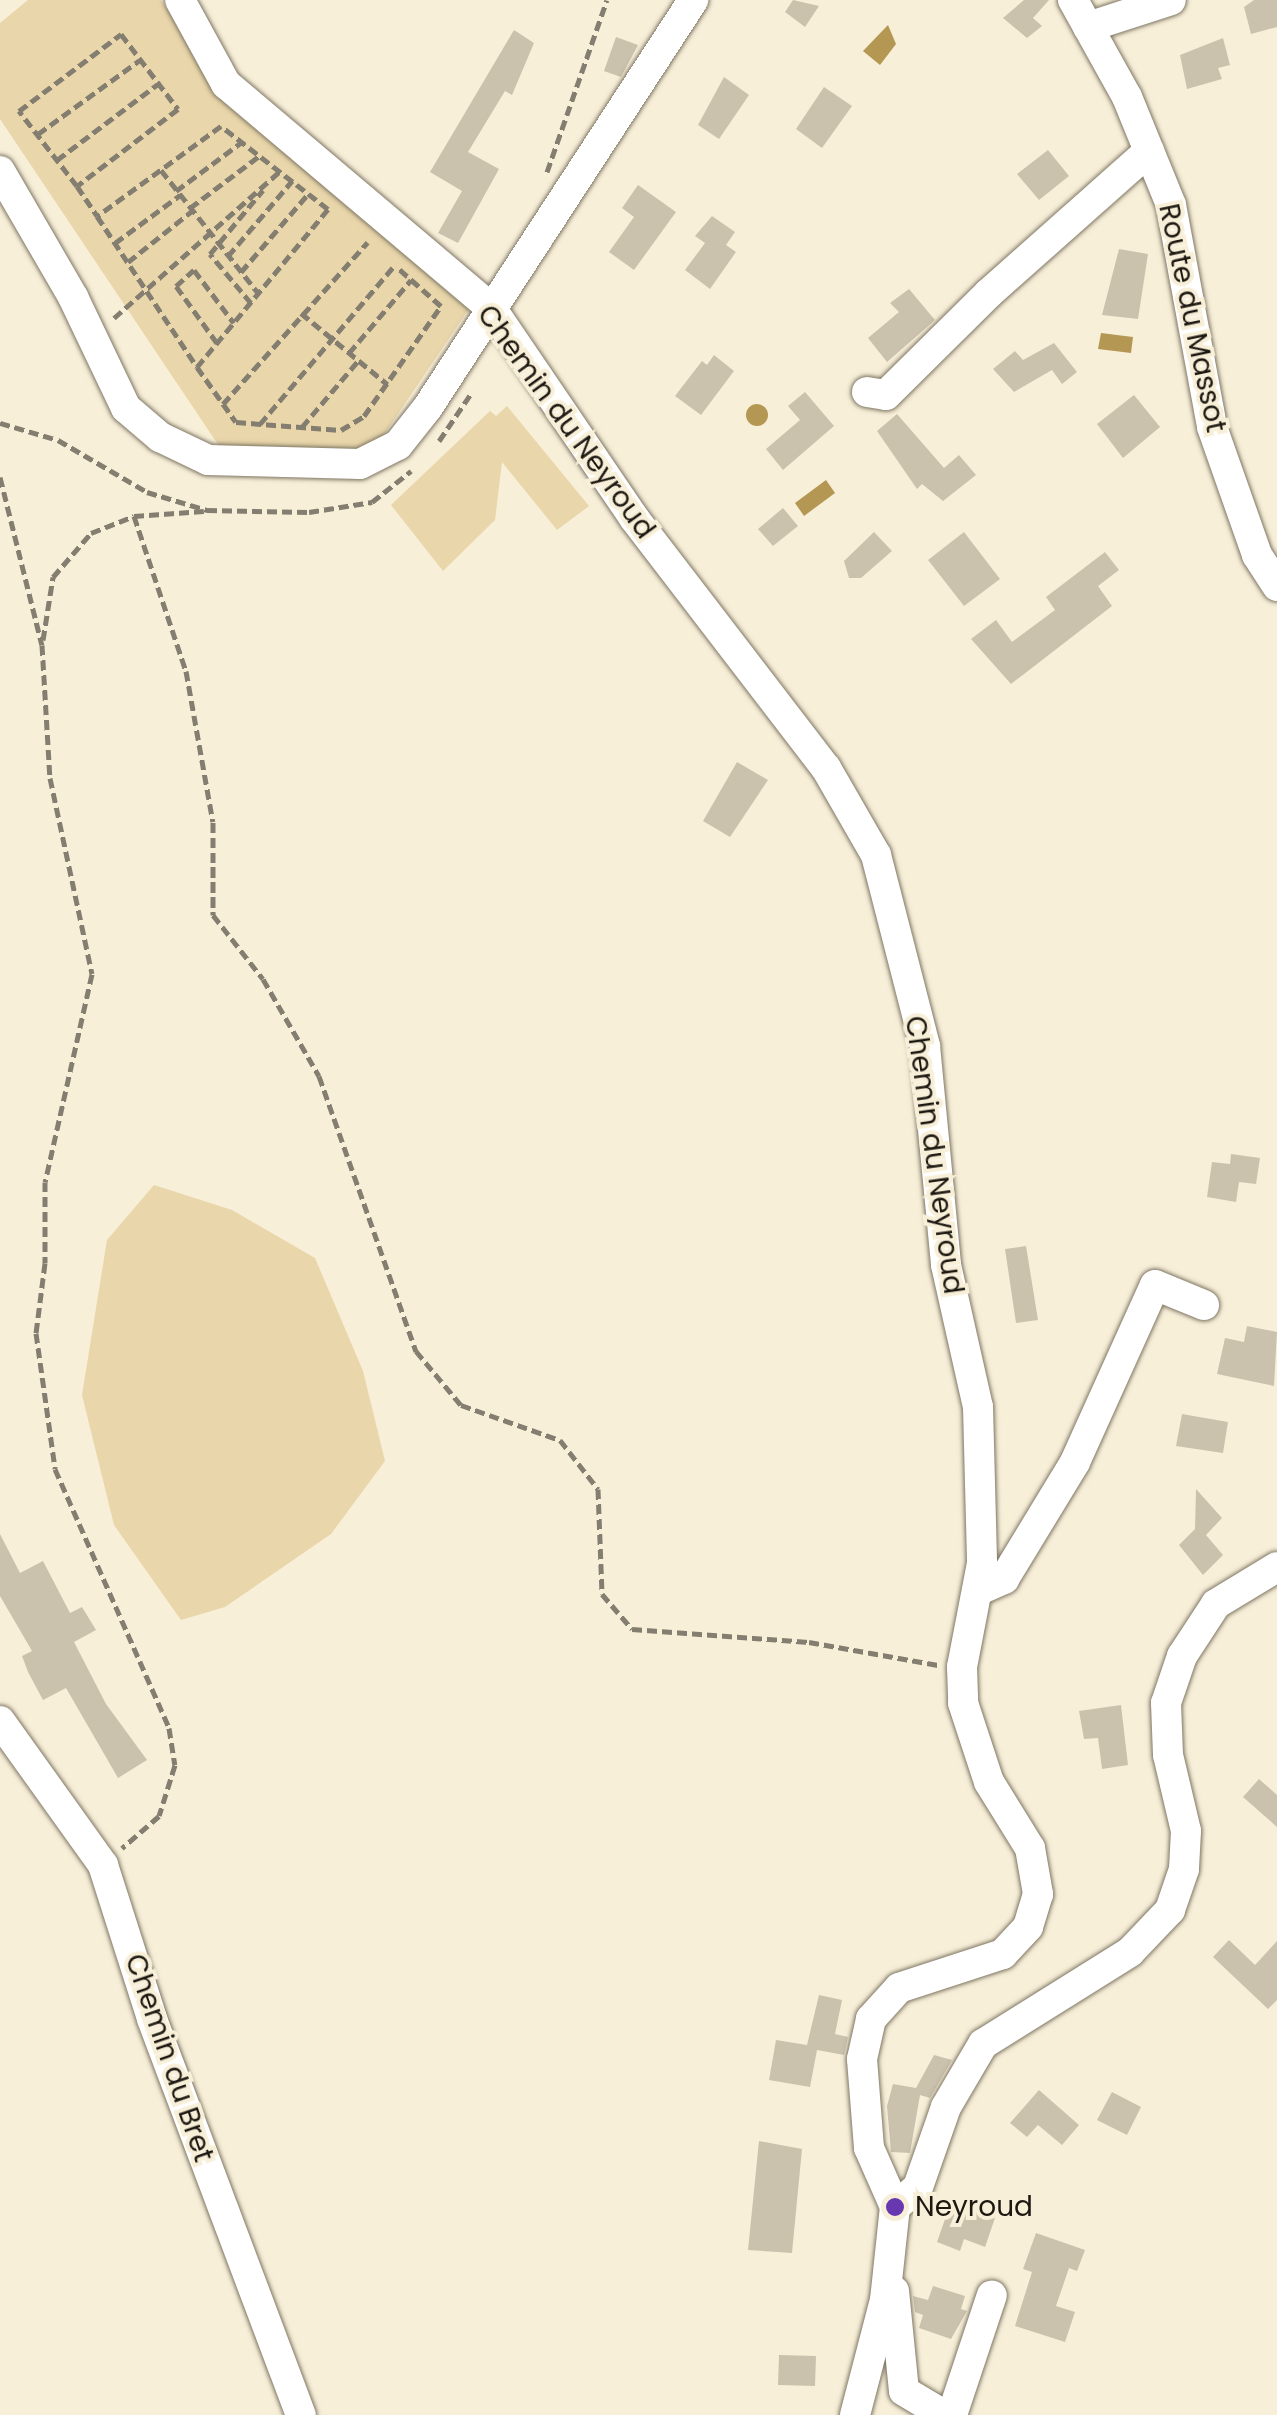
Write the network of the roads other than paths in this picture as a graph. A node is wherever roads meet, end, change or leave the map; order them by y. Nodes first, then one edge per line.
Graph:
1 (180, 0) edge
2 (693, 0) edge
3 (1171, 0) edge
4 (1080, 13) edge
5 (1149, 151) junction
6 (0, 171) edge
7 (492, 310) junction
8 (867, 392) dead end
9 (1277, 586) edge
10 (1204, 1305) dead end
11 (1277, 1540) edge
12 (1265, 1574) edge
13 (977, 1591) junction
14 (0, 1721) edge
15 (895, 2207) junction
16 (887, 2259) junction
17 (992, 2295) dead end
18 (301, 2415) edge
19 (856, 2415) edge
20 (944, 2415) edge
21 (952, 2415) edge

1 - 7 street, Chemin du Neyroud
2 - 7 street
3 - 4 street
4 - 5 street, Route du Massot
5 - 8 street
5 - 9 street, Route du Massot
6 - 7 street
7 - 13 street, Chemin du Neyroud
10 - 13 street
11 - 12 street
12 - 15 street
13 - 15 street, Chemin du Neyroud
14 - 18 street, Chemin du Bret
15 - 16 street
16 - 19 street
16 - 20 street
17 - 21 street

